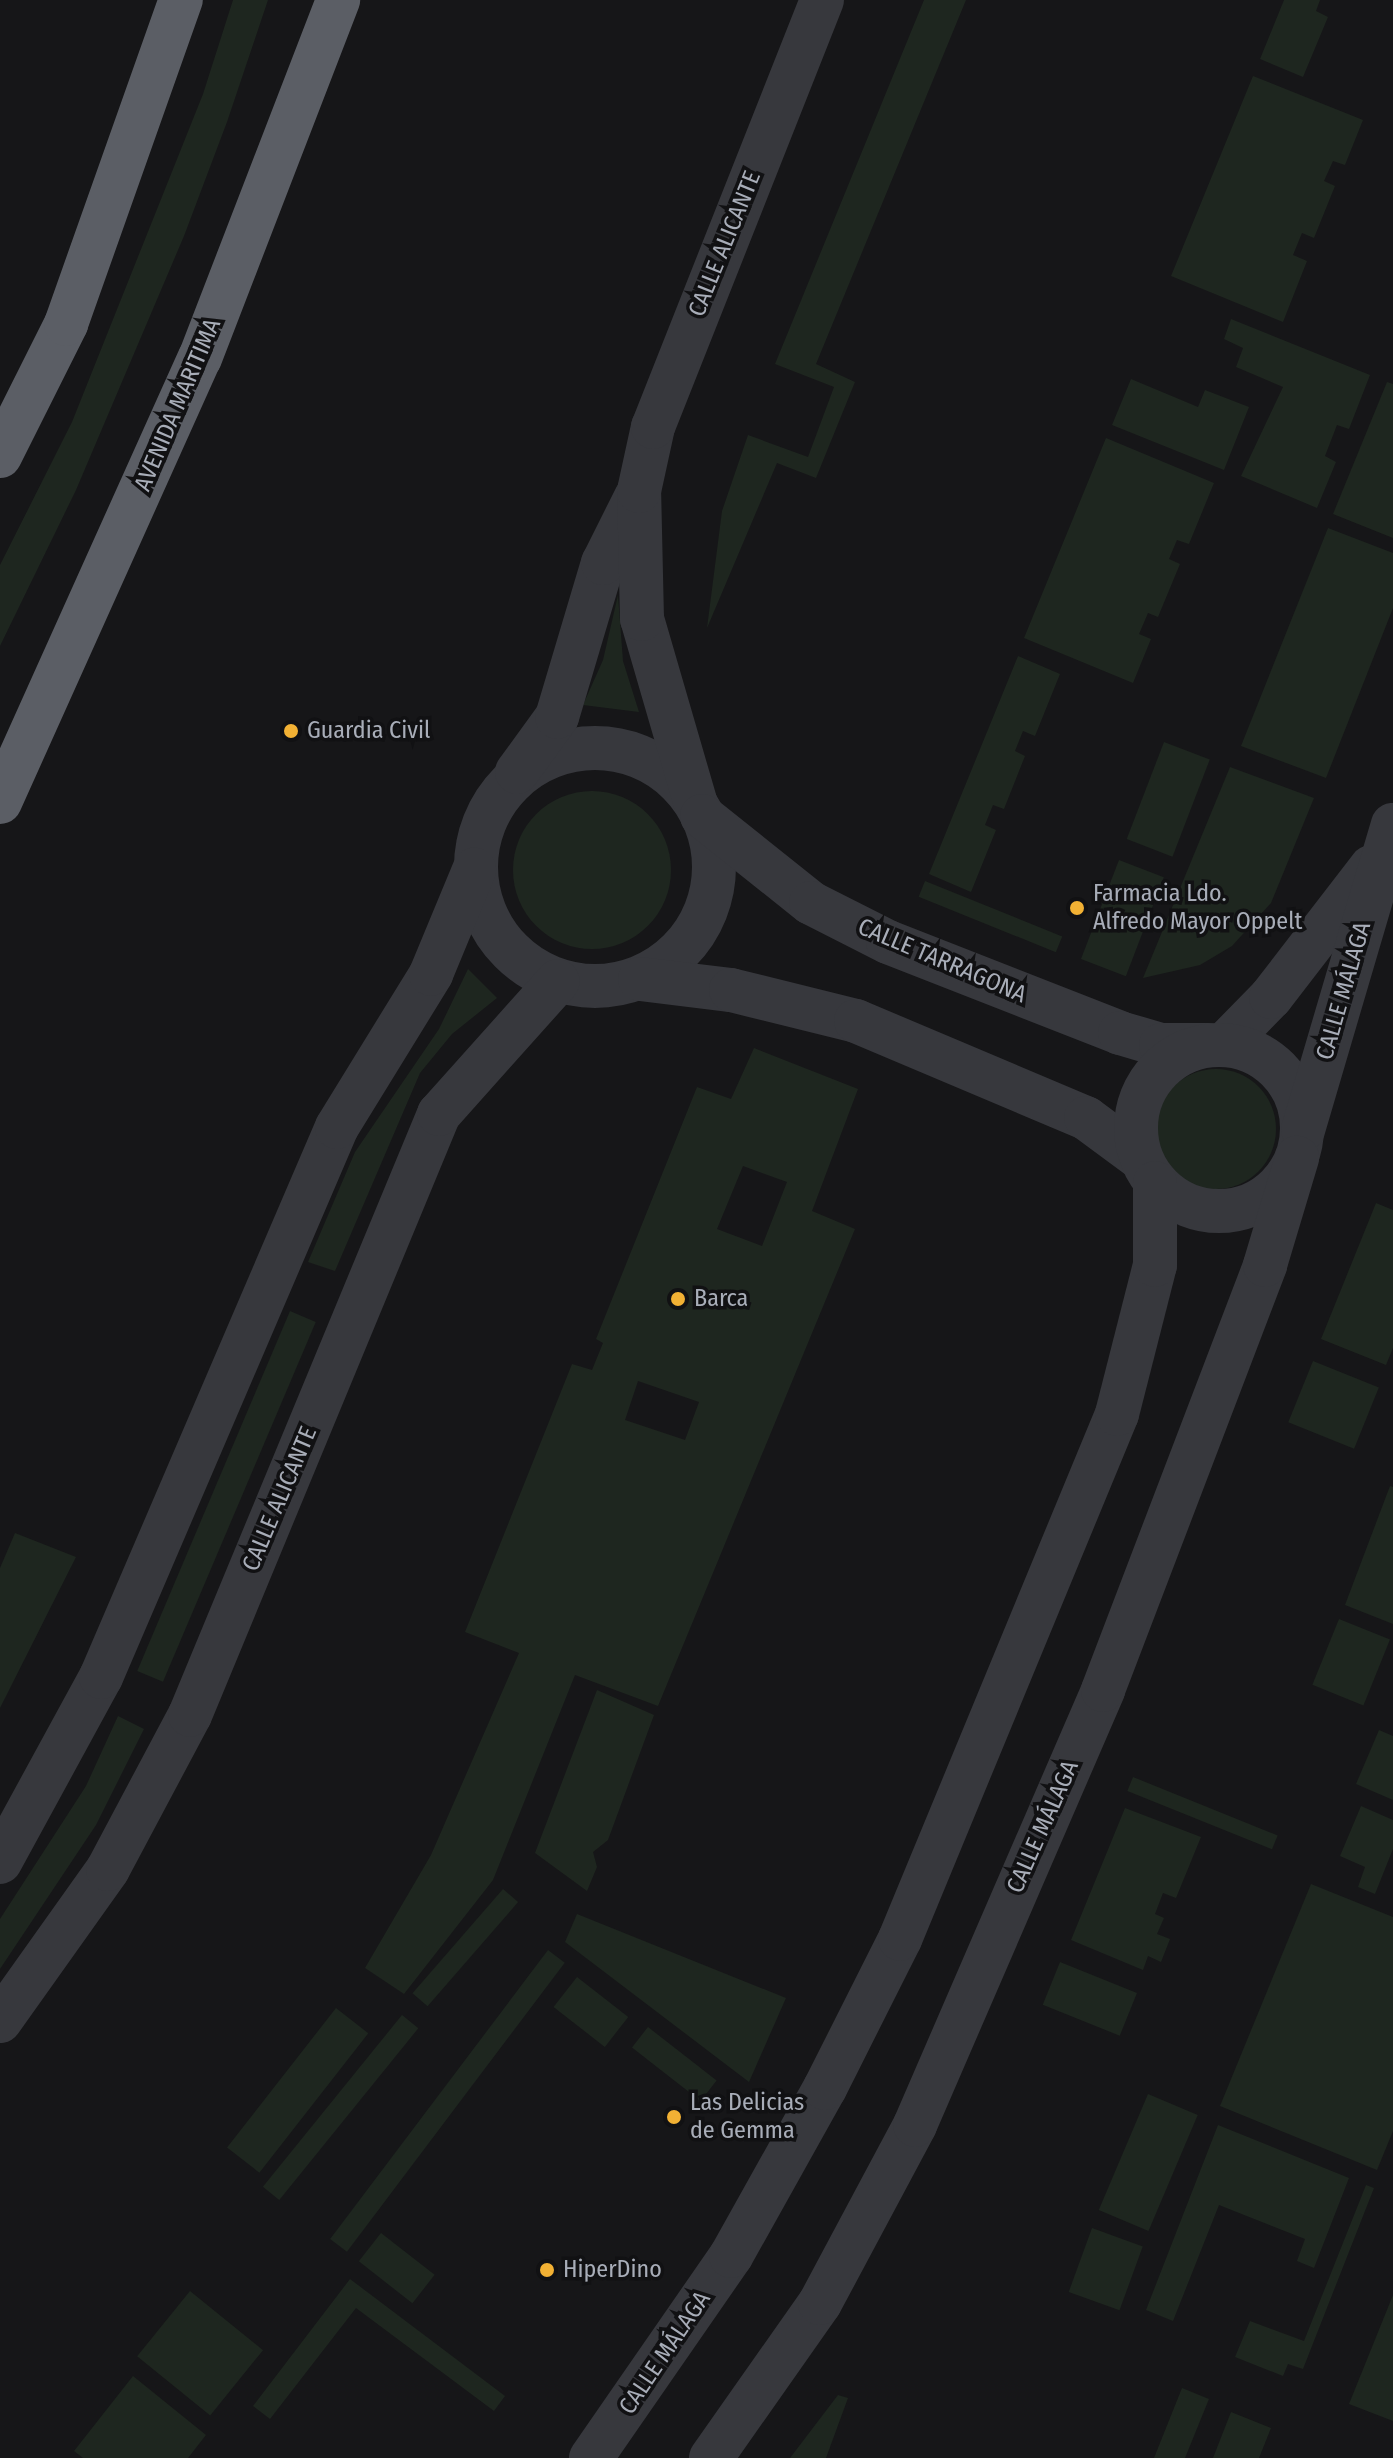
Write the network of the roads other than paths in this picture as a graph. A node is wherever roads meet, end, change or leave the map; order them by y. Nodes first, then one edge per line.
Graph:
1 (181, 0) edge
2 (338, 0) edge
3 (822, 0) edge
4 (0, 456) edge
5 (639, 491) junction
6 (505, 787) junction
7 (0, 802) edge
8 (698, 808) junction
9 (1388, 839) edge
10 (474, 870) junction
11 (640, 979) junction
12 (558, 981) junction
13 (1217, 1045) junction
14 (1300, 1144) junction
15 (1148, 1170) junction
16 (0, 1862) edge
17 (0, 2021) edge
18 (591, 2458) edge
19 (711, 2458) edge

1 - 4 highway
2 - 7 highway, AVENIDA MARITIMA
3 - 5 street, CALLE ALICANTE
5 - 6 street, CALLE ALICANTE
5 - 8 street, CALLE ALICANTE
6 - 8 street
6 - 10 street
8 - 11 street
8 - 13 street, CALLE TARRAGONA
9 - 13 street, CALLE MÁLAGA
9 - 14 street, CALLE MÁLAGA
10 - 12 street
10 - 16 street
11 - 12 street
11 - 15 street
12 - 17 street, CALLE ALICANTE
13 - 14 street
13 - 15 street
14 - 15 street
14 - 19 street, CALLE MÁLAGA
15 - 18 street, CALLE MÁLAGA

